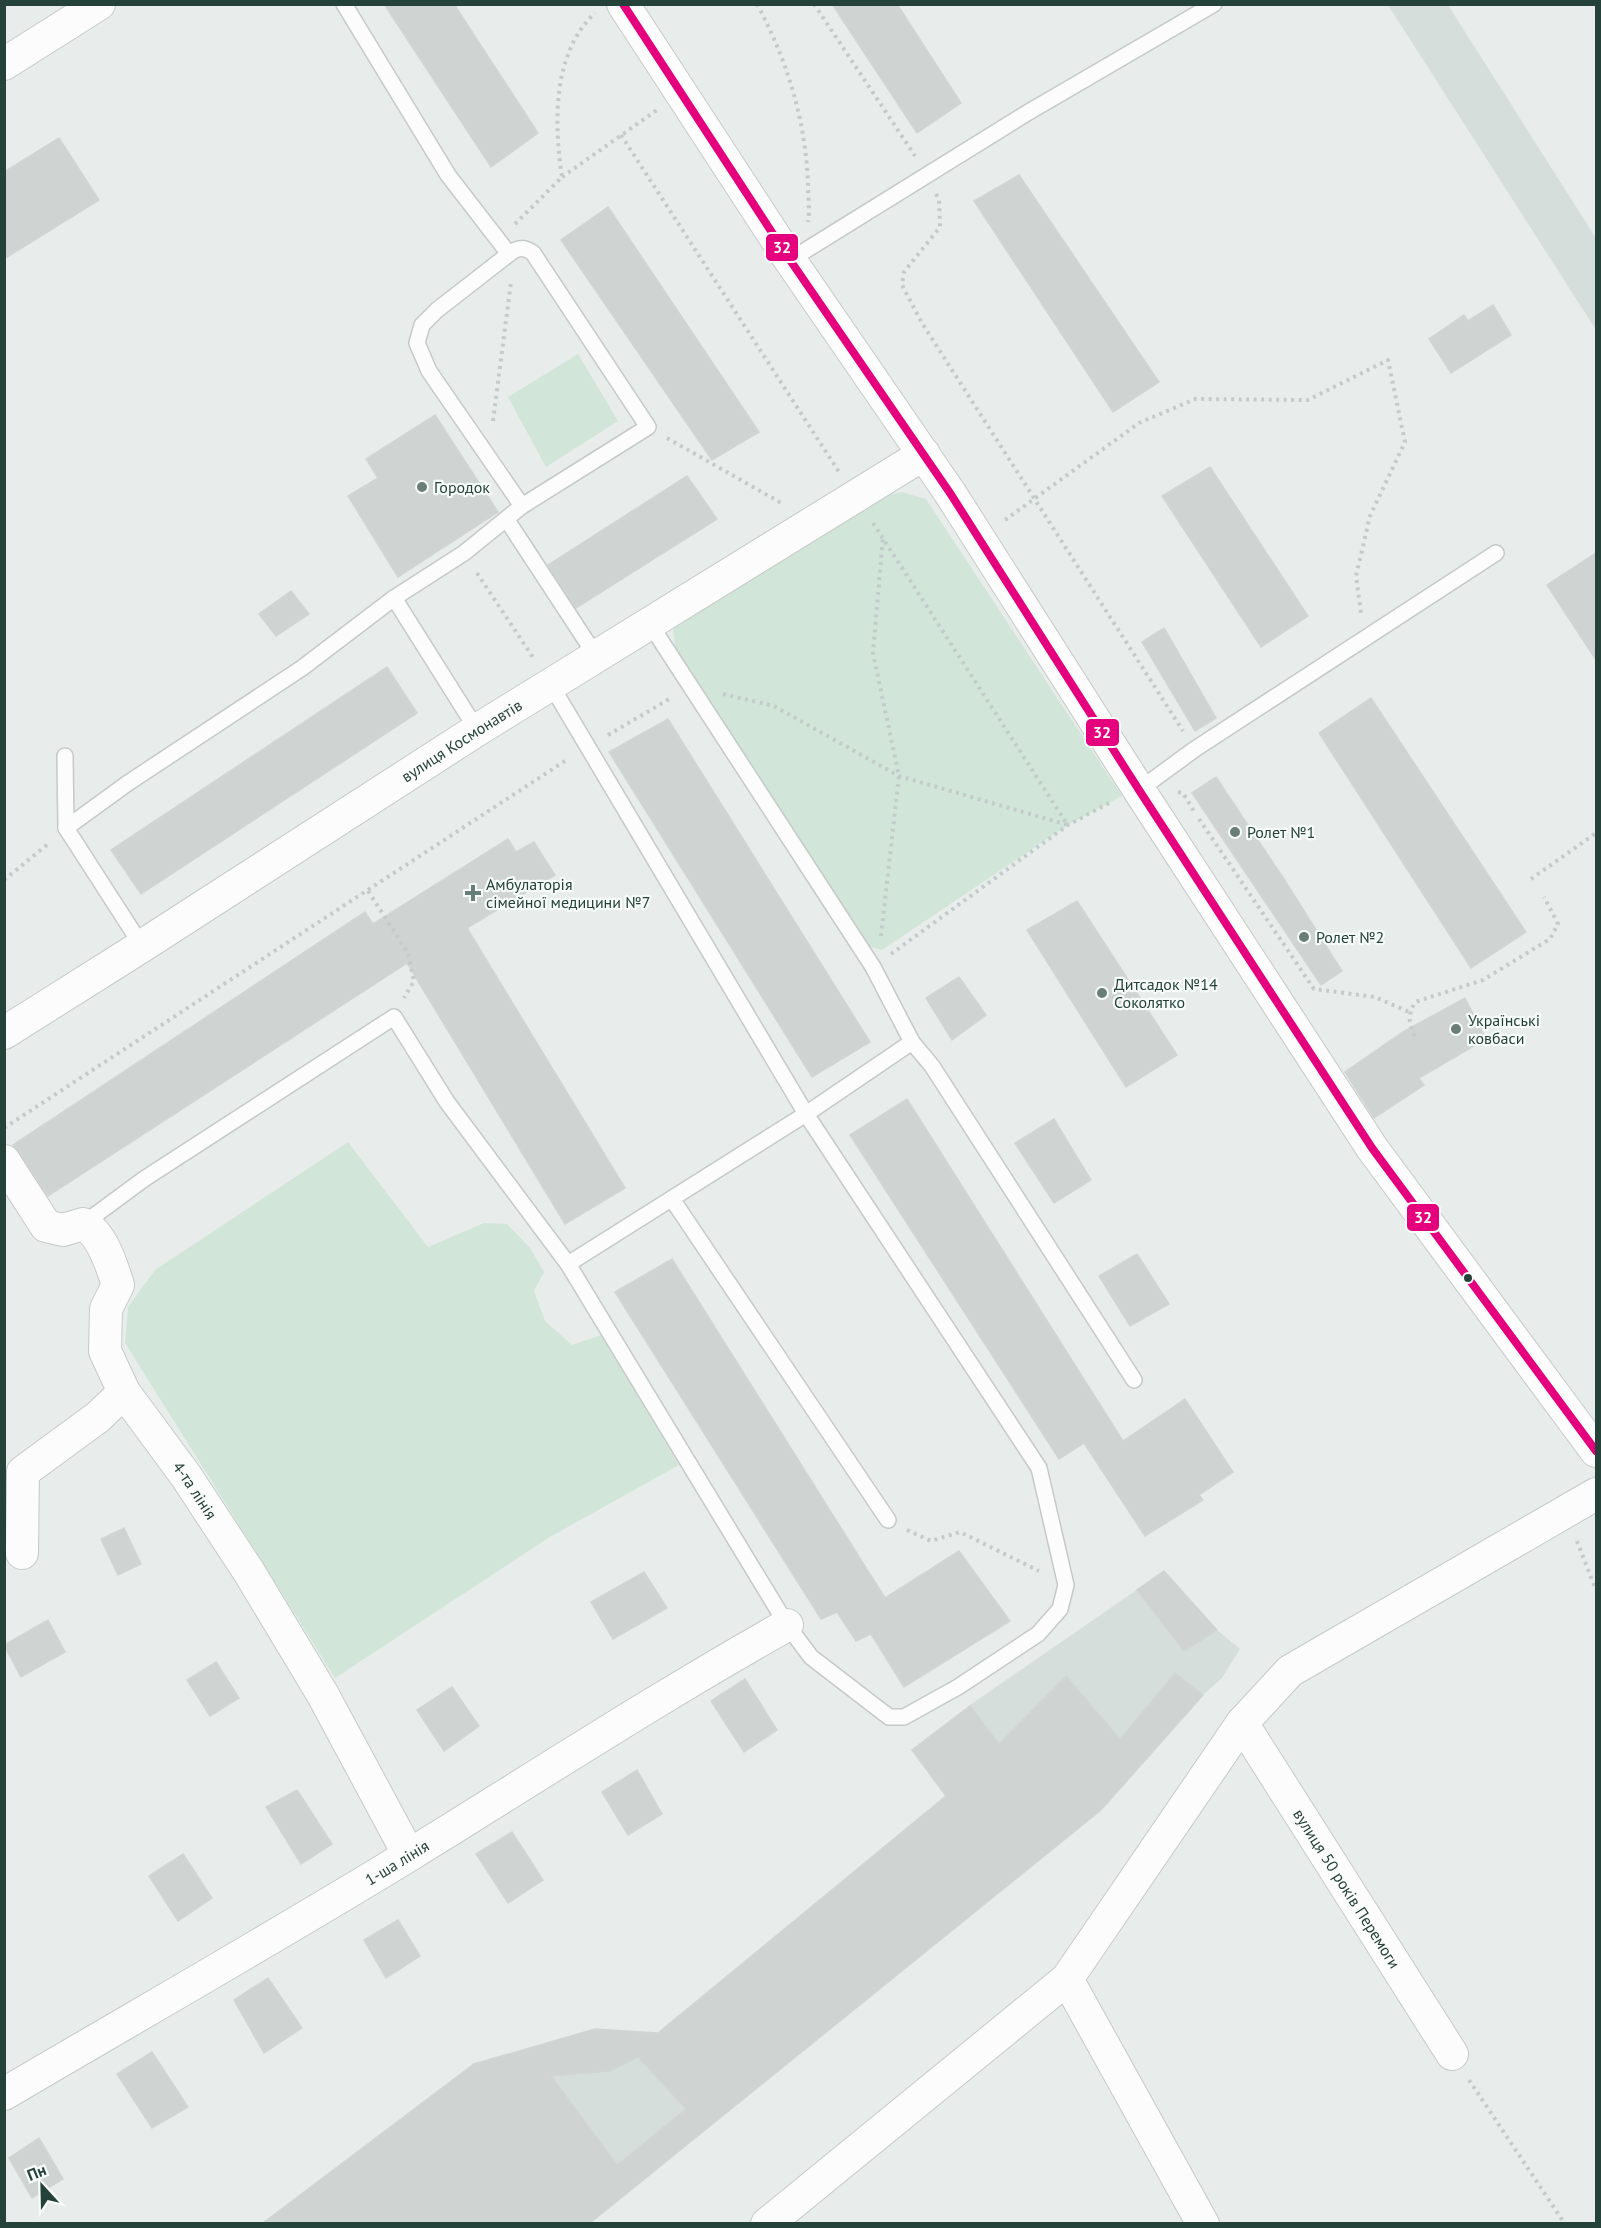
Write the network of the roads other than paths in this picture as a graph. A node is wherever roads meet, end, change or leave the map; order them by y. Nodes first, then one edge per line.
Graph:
1 (99, 4) edge
2 (344, 4) edge
3 (1214, 4) edge
4 (610, 8) edge
5 (4, 64) edge
6 (512, 251) junction
7 (796, 256) junction
8 (924, 454) junction
9 (522, 506) junction
10 (507, 520) junction
11 (1496, 553) dead end
12 (394, 598) junction
13 (650, 624) junction
14 (596, 656) junction
15 (551, 685) junction
16 (477, 730) junction
17 (65, 756) dead end
18 (1139, 790) junction
19 (66, 828) junction
20 (142, 946) junction
21 (4, 1033) edge
22 (912, 1042) junction
23 (806, 1114) junction
24 (4, 1161) edge
25 (672, 1199) junction
26 (83, 1224) junction
27 (568, 1264) junction
28 (1134, 1380) dead end
29 (124, 1392) junction
30 (1596, 1450) edge
31 (1596, 1494) edge
32 (888, 1520) road end
33 (22, 1553) dead end
34 (787, 1625) junction
35 (1242, 1723) junction
36 (409, 1855) junction
37 (1067, 1979) junction
38 (1452, 2054) road end
39 (9, 2082) edge
40 (767, 2223) edge
41 (1203, 2223) edge

1 - 5 street
2 - 6 lane
3 - 7 lane
4 - 7 street
6 - 9 lane
6 - 9 lane
7 - 8 street
8 - 13 street, вулиця Космонавтів
8 - 18 street
9 - 10 lane
10 - 12 lane
10 - 14 lane
11 - 18 lane
12 - 16 lane
12 - 19 lane
13 - 14 street, вулиця Космонавтів
13 - 22 lane
14 - 15 street, вулиця Космонавтів
15 - 16 street, вулиця Космонавтів
15 - 23 lane
16 - 20 street, вулиця Космонавтів
17 - 19 lane
18 - 30 street
19 - 20 lane
20 - 21 street, вулиця Космонавтів
22 - 23 lane
22 - 28 lane
23 - 25 lane
23 - 34 lane
24 - 26 street
25 - 27 lane
25 - 32 lane
26 - 27 lane
26 - 29 street, 4-та лінія
27 - 34 lane
29 - 33 street
29 - 36 street, 4-та лінія
31 - 35 street
34 - 36 street, 1-ша лінія
35 - 37 street
35 - 38 street, вулиця 50 років Перемоги
36 - 39 street, 1-ша лінія
37 - 40 street
37 - 41 street

